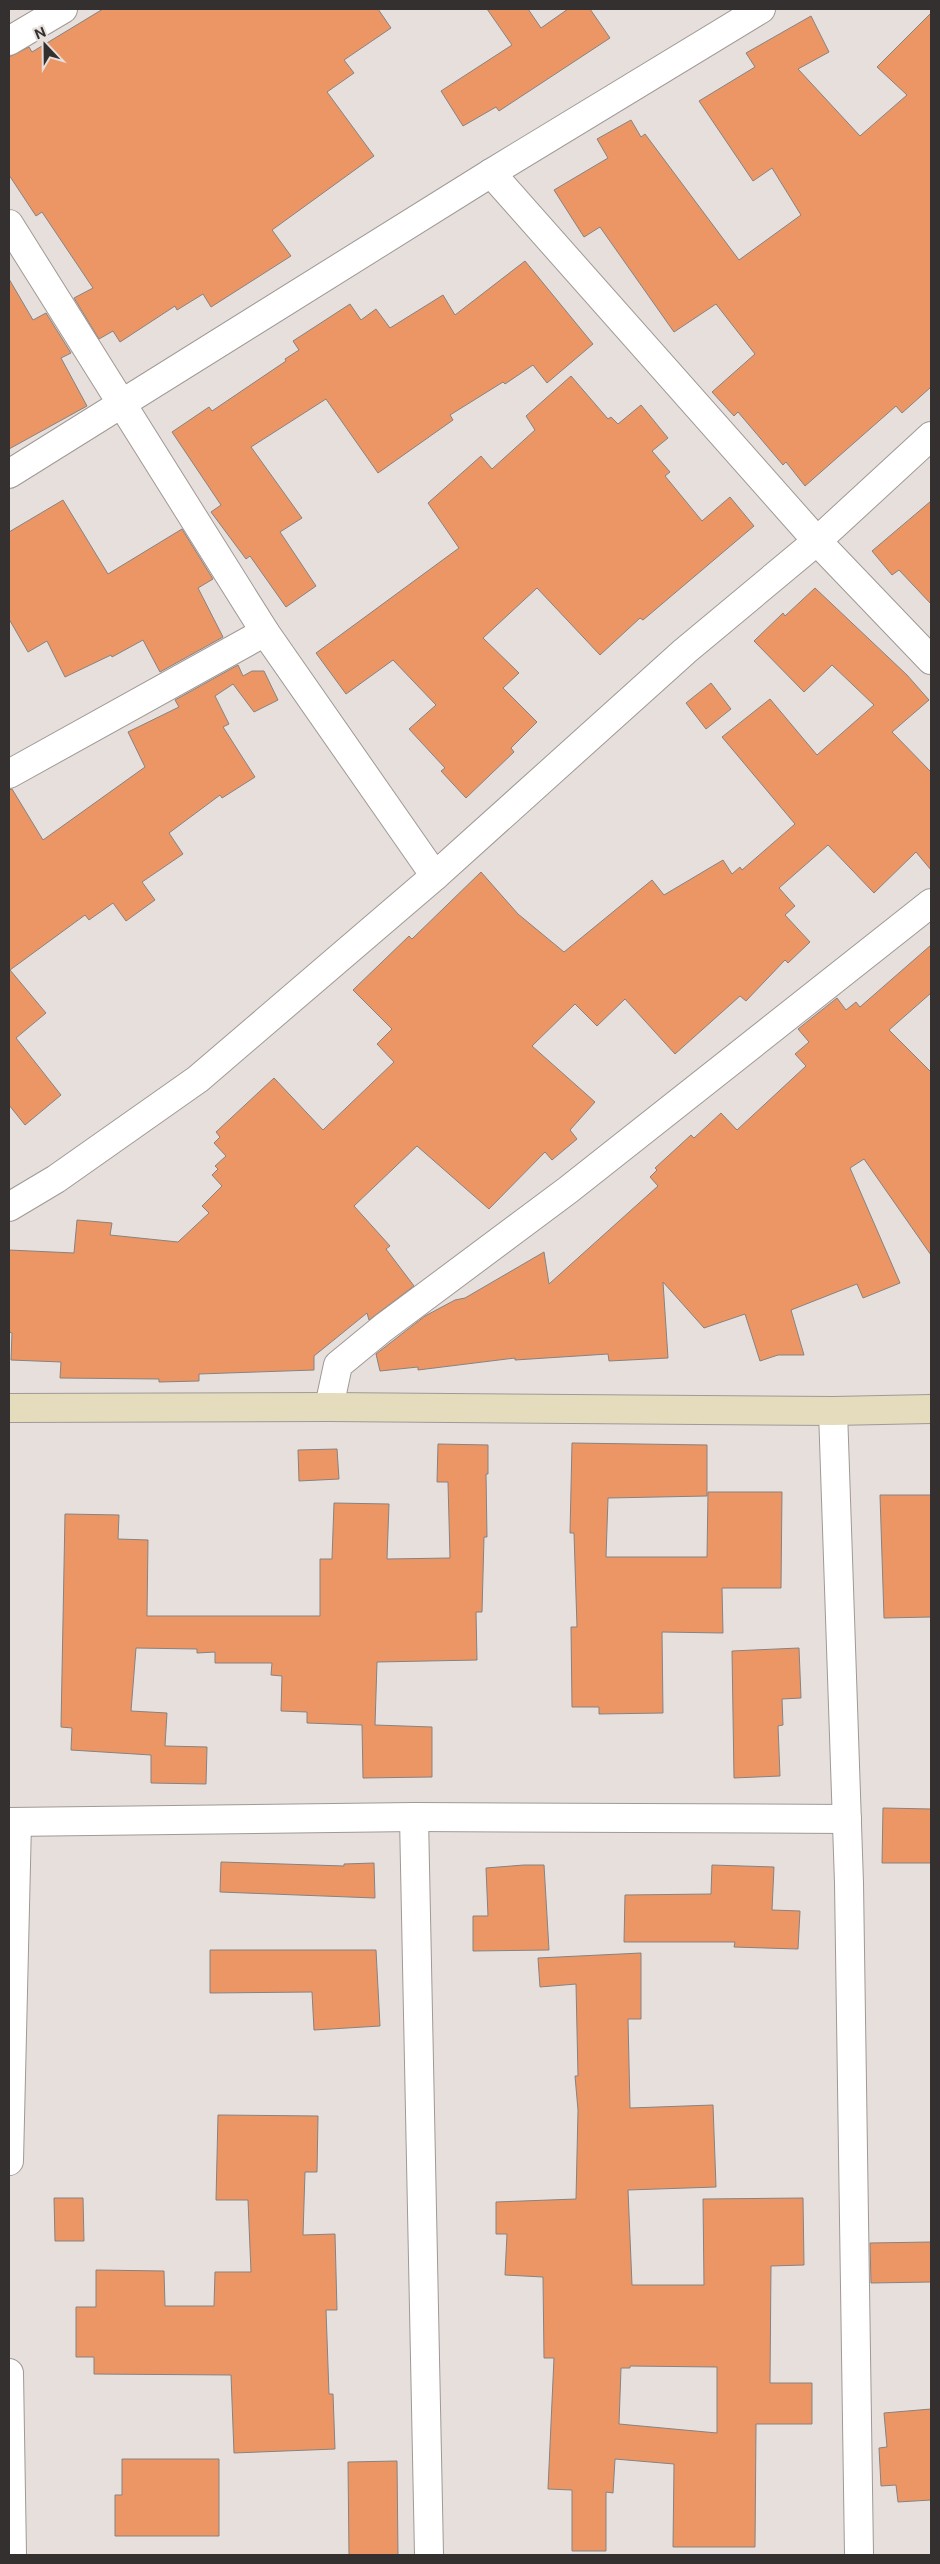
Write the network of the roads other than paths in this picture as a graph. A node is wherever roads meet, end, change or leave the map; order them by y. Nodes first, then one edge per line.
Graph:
1 (63, 9) edge
2 (761, 9) edge
3 (9, 42) edge
4 (491, 173) junction
5 (9, 224) edge
6 (122, 403) junction
7 (931, 436) edge
8 (9, 474) edge
9 (817, 541) junction
10 (265, 632) junction
11 (931, 660) edge
12 (9, 774) edge
13 (434, 876) junction
14 (931, 903) edge
15 (9, 1207) edge
16 (329, 1407) junction
17 (9, 1408) edge
18 (931, 1409) edge
19 (834, 1411) junction
20 (414, 1817) junction
21 (847, 1819) junction
22 (13, 1822) edge
23 (9, 2162) edge
24 (9, 2373) edge
25 (12, 2555) edge
26 (429, 2555) edge
27 (859, 2555) edge

1 - 3 street
2 - 4 street
4 - 6 street
4 - 9 street
5 - 6 street
6 - 8 street
6 - 10 street
7 - 9 street
9 - 11 street
9 - 13 street
10 - 12 street
10 - 13 street
13 - 15 street
14 - 16 street
16 - 17 street
16 - 19 street
18 - 19 street
19 - 21 street
20 - 21 street
20 - 22 street
20 - 26 street
21 - 27 street
22 - 23 street
24 - 25 street

